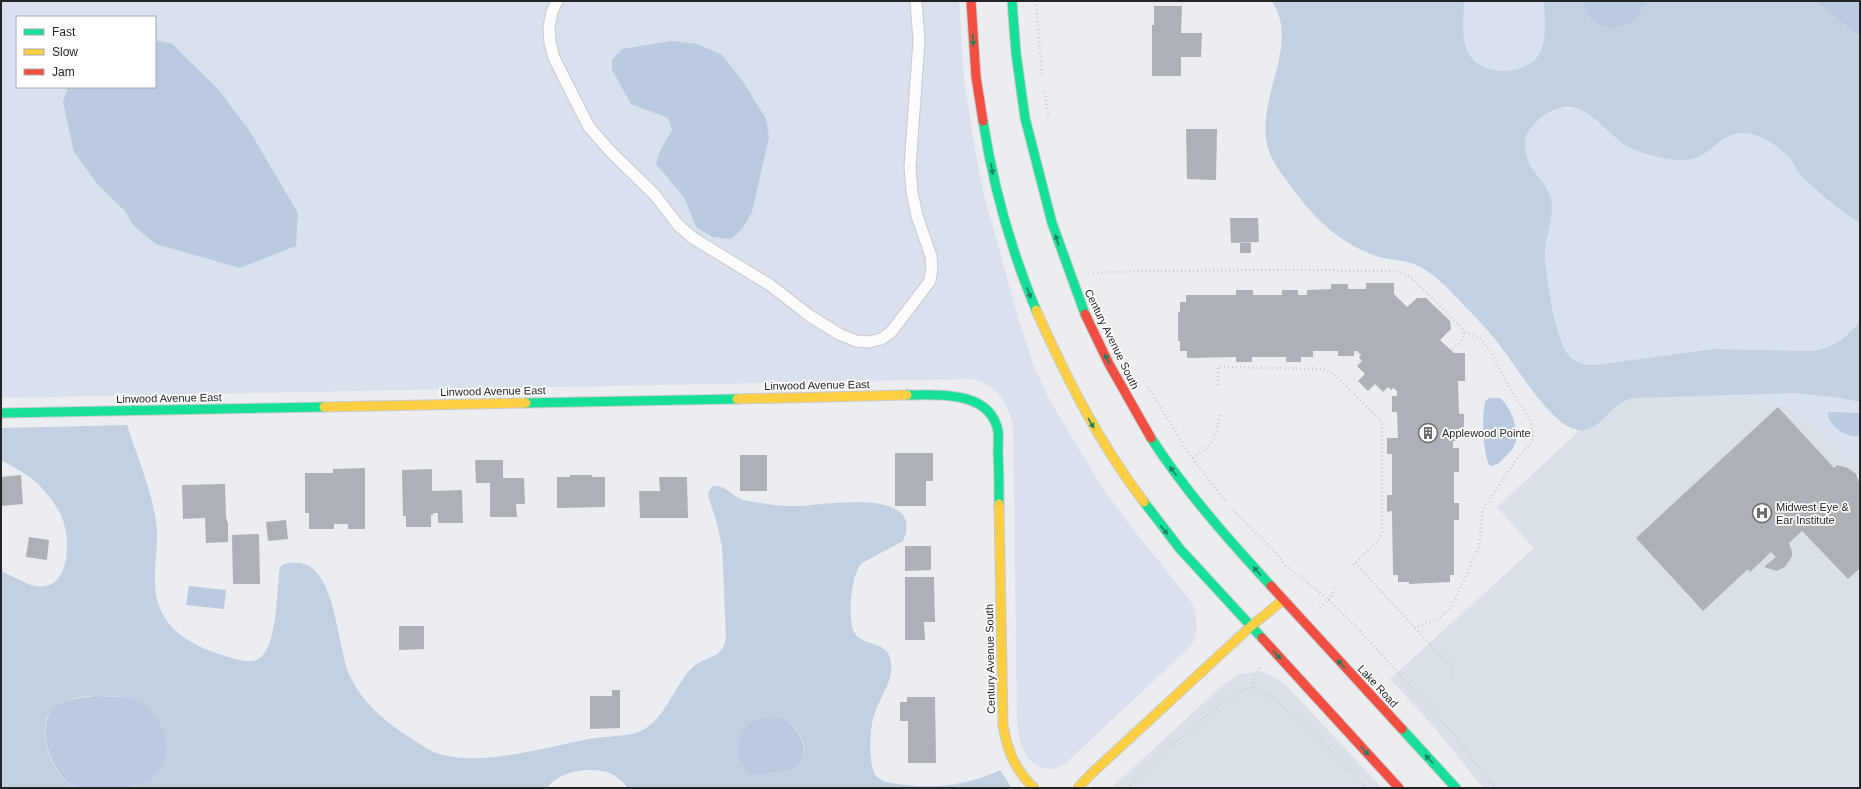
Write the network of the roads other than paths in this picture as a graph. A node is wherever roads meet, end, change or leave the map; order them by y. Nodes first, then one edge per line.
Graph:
1 (557, 1) edge
2 (916, 1) edge
3 (971, 1) edge
4 (1012, 1) edge
5 (984, 406) joint
6 (1, 413) edge
7 (1283, 600) junction
8 (1250, 627) junction
9 (1034, 788) edge
10 (1078, 788) edge
11 (1399, 788) edge
12 (1456, 788) edge

1 - 2 lane
3 -> 8 main road
7 -> 4 main road, Century Avenue South
5 - 6 main road, Linwood Avenue East
5 - 9 main road, Century Avenue South
7 - 8 main road
12 -> 7 main road, Lake Road
8 - 10 main road
8 -> 11 main road

